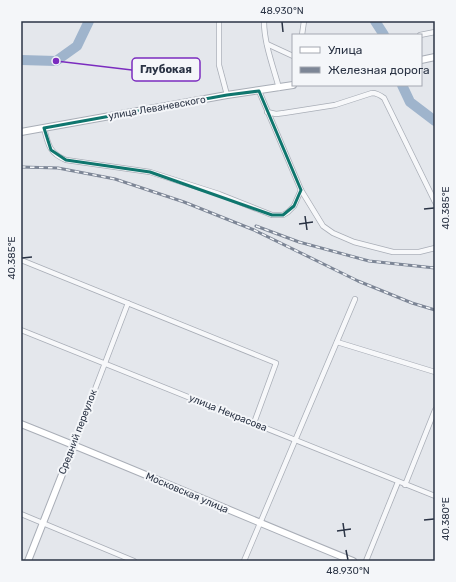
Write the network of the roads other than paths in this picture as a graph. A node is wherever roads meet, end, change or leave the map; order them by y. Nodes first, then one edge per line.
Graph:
1 (219, 21) edge
2 (264, 21) edge
3 (304, 21) edge
4 (435, 32) edge
5 (302, 34) edge
6 (422, 35) edge
7 (267, 44) junction
8 (292, 56) edge
9 (435, 57) edge
10 (422, 60) edge
11 (292, 85) edge
12 (279, 88) junction
13 (259, 91) junction
14 (227, 95) junction
15 (267, 112) junction
16 (44, 128) junction
17 (21, 132) edge
18 (301, 190) junction
19 (435, 202) edge
20 (435, 248) edge
21 (21, 260) edge
22 (355, 299) dead end
23 (128, 303) junction
24 (21, 330) edge
25 (337, 342) junction
26 (105, 363) junction
27 (435, 372) edge
28 (435, 410) edge
29 (254, 423) junction
30 (21, 424) edge
31 (295, 440) junction
32 (74, 444) junction
33 (398, 482) junction
34 (405, 485) junction
35 (435, 496) edge
36 (21, 514) edge
37 (42, 523) junction
38 (260, 524) junction
39 (28, 561) edge
40 (134, 561) edge
41 (244, 561) edge
42 (353, 561) edge
43 (366, 561) edge

1 - 14 street
2 - 7 street
3 - 5 street
4 - 6 street
7 - 8 street
7 - 12 street
9 - 10 street
11 - 12 street, улица Леваневского
12 - 13 street, улица Леваневского
13 - 14 street, улица Леваневского
13 - 15 street
14 - 16 street, улица Леваневского
15 - 18 street
15 - 19 street
16 - 17 street, улица Леваневского
16 - 18 street
18 - 20 street
21 - 23 street
22 - 25 street
23 - 26 street, Средний переулок
23 - 29 street
24 - 26 street, улица Некрасова
25 - 27 street
25 - 31 street
26 - 29 street, улица Некрасова
26 - 32 street, Средний переулок
28 - 34 street
29 - 31 street, улица Некрасова
30 - 32 street, Московская улица
31 - 33 street, улица Некрасова
31 - 38 street
32 - 37 street, Средний переулок
32 - 38 street, Московская улица
33 - 34 street, улица Некрасова
33 - 43 street
34 - 35 street, улица Некрасова
36 - 37 street
37 - 39 street, Средний переулок
37 - 40 street
38 - 41 street
38 - 42 street, Московская улица

